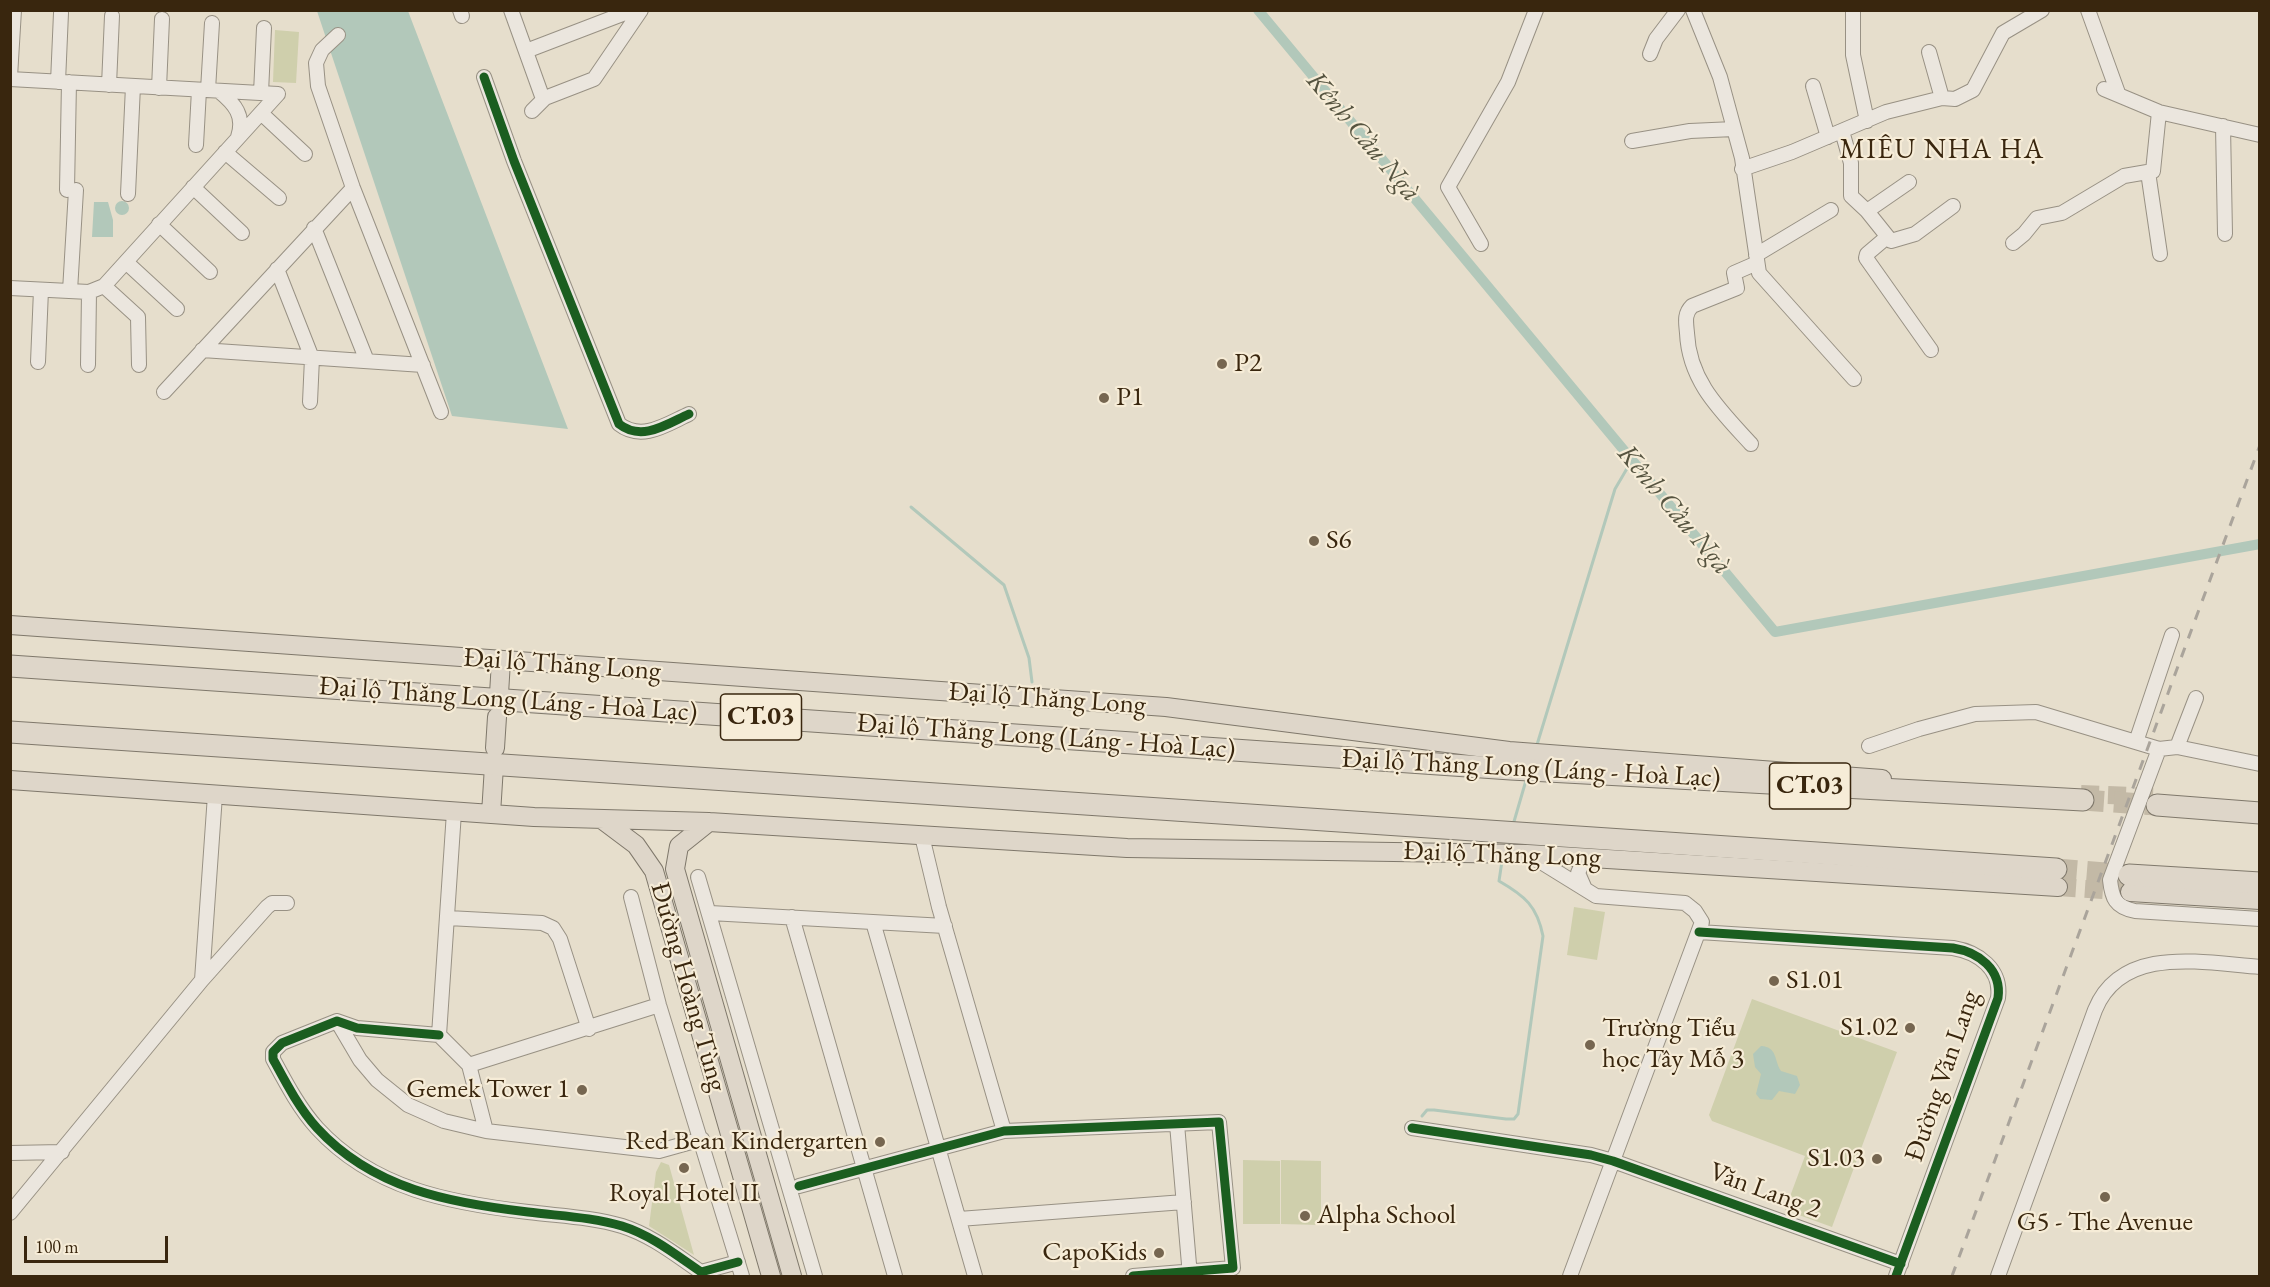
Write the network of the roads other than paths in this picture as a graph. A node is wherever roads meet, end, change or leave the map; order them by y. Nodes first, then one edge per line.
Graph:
1 (14, 10) edge
2 (511, 10) edge
3 (633, 10) edge
4 (641, 10) edge
5 (1536, 10) edge
6 (1678, 10) edge
7 (1693, 10) edge
8 (2042, 10) edge
9 (2088, 10) edge
10 (1853, 12) edge
11 (61, 13) dead end
12 (112, 16) dead end
13 (162, 19) dead end
14 (212, 22) dead end
15 (264, 28) dead end
16 (338, 35) dead end
17 (526, 51) junction
18 (1929, 52) dead end
19 (1650, 54) dead end
20 (10, 78) edge
21 (484, 78) dead end
22 (63, 82) junction
23 (109, 85) junction
24 (133, 86) junction
25 (1813, 86) dead end
26 (159, 87) junction
27 (209, 90) junction
28 (261, 93) junction
29 (1942, 98) junction
30 (543, 99) junction
31 (532, 111) dead end
32 (2159, 112) junction
33 (261, 113) junction
34 (1867, 121) junction
35 (2223, 126) junction
36 (1734, 129) junction
37 (1842, 131) junction
38 (2259, 135) edge
39 (1828, 137) junction
40 (1632, 141) dead end
41 (196, 145) dead end
42 (229, 148) junction
43 (305, 154) dead end
44 (1742, 169) junction
45 (2148, 172) junction
46 (1909, 182) dead end
47 (193, 187) junction
48 (353, 188) junction
49 (128, 194) dead end
50 (279, 198) dead end
51 (1953, 206) dead end
52 (1831, 210) dead end
53 (1867, 211) junction
54 (159, 224) junction
55 (314, 228) junction
56 (242, 233) dead end
57 (2225, 234) dead end
58 (1887, 237) junction
59 (2013, 243) dead end
60 (1481, 244) dead end
61 (2160, 254) dead end
62 (1756, 259) junction
63 (126, 262) junction
64 (277, 269) junction
65 (210, 272) dead end
66 (104, 286) junction
67 (10, 288) edge
68 (41, 290) junction
69 (70, 291) junction
70 (89, 292) junction
71 (177, 309) dead end
72 (202, 350) junction
73 (1931, 350) dead end
74 (312, 358) junction
75 (38, 362) dead end
76 (367, 362) junction
77 (88, 365) dead end
78 (139, 365) dead end
79 (423, 365) junction
80 (1854, 379) dead end
81 (164, 392) dead end
82 (310, 402) dead end
83 (441, 412) dead end
84 (689, 414) dead end
85 (1751, 444) dead end
86 (10, 625) edge
87 (2172, 635) dead end
88 (501, 661) junction
89 (10, 666) edge
90 (499, 694) dead end
91 (2196, 698) dead end
92 (497, 717) dead end
93 (10, 732) edge
94 (2136, 742) junction
95 (1869, 746) dead end
96 (2177, 747) junction
97 (495, 748) dead end
98 (2159, 749) junction
99 (1510, 760) junction
100 (2259, 764) edge
101 (494, 766) dead end
102 (10, 780) edge
103 (215, 795) junction
104 (2082, 797) joint
105 (2157, 801) joint
106 (2259, 804) edge
107 (454, 812) junction
108 (2259, 813) edge
109 (491, 814) junction
110 (604, 820) junction
111 (709, 822) junction
112 (922, 836) junction
113 (1525, 854) junction
114 (1585, 857) junction
115 (698, 877) dead end
116 (2057, 878) joint
117 (2129, 883) joint
118 (2259, 883) edge
119 (1586, 891) junction
120 (631, 897) dead end
121 (2259, 900) edge
122 (287, 903) dead end
123 (710, 912) junction
124 (792, 917) junction
125 (448, 918) junction
126 (2259, 919) edge
127 (873, 922) junction
128 (945, 926) junction
129 (1699, 932) junction
130 (2259, 967) edge
131 (202, 980) junction
132 (659, 1005) junction
133 (337, 1021) junction
134 (590, 1029) junction
135 (439, 1035) junction
136 (469, 1065) junction
137 (1177, 1124) junction
138 (1412, 1128) dead end
139 (486, 1131) junction
140 (1004, 1131) junction
141 (702, 1139) junction
142 (938, 1149) junction
143 (62, 1152) junction
144 (10, 1153) edge
145 (1613, 1161) junction
146 (864, 1169) junction
147 (799, 1186) dead end
148 (1184, 1202) junction
149 (10, 1212) edge
150 (959, 1219) junction
151 (738, 1262) junction
152 (1899, 1270) edge
153 (1190, 1274) edge
154 (742, 1276) edge
155 (771, 1276) edge
156 (792, 1276) edge
157 (815, 1276) edge
158 (895, 1276) edge
159 (975, 1276) edge
160 (1133, 1276) edge
161 (1570, 1276) edge
162 (1998, 1276) edge

1 - 20 street
2 - 17 street
3 - 17 street
4 - 30 street
5 - 60 street
6 - 19 street
7 - 36 street
8 - 29 street
9 - 32 street
10 - 34 street
11 - 22 street
12 - 23 street
13 - 26 street
14 - 27 street
15 - 28 street
16 - 48 street
17 - 30 street
18 - 29 street
20 - 22 street
21 - 84 street
22 - 23 street
22 - 69 street
23 - 24 street
24 - 26 street
24 - 49 street
25 - 39 street
26 - 27 street
27 - 28 street
27 - 41 street
27 - 42 street
28 - 33 street
29 - 34 street
30 - 31 street
32 - 35 street
32 - 45 street
33 - 42 street
33 - 43 street
34 - 37 street
35 - 38 street
35 - 57 street
36 - 40 street
36 - 44 street
37 - 39 street
37 - 53 street
39 - 44 street
42 - 47 street
42 - 50 street
44 - 62 street
45 - 59 street
45 - 61 street
46 - 53 street
47 - 54 street
47 - 56 street
48 - 55 street
48 - 79 street
51 - 58 street
52 - 62 street
53 - 58 street
54 - 63 street
54 - 65 street
55 - 64 street
55 - 76 street
58 - 73 street
62 - 80 street
62 - 85 street
63 - 66 street
63 - 71 street
64 - 72 street
64 - 74 street
66 - 70 street
66 - 78 street
67 - 68 street
68 - 69 street
68 - 75 street
69 - 70 street
70 - 77 street
72 - 74 street
72 - 81 street
74 - 76 street
74 - 82 street
76 - 79 street
79 - 83 street
86 - 88 main road, Đại lộ Thăng Long
87 - 94 street
88 - 90 main road
88 - 99 main road, Đại lộ Thăng Long
89 - 99 highway, Đại lộ Thăng Long (Láng - Hoà Lạc) / CT.03
91 - 96 street
92 - 97 main road
93 - 116 highway, CT.03
94 - 95 street
94 - 98 street
96 - 98 street
96 - 100 street
98 - 126 street
99 - 104 main road, Đại lộ Thăng Long
99 - 104 highway, Đại lộ Thăng Long (Láng - Hoà Lạc) / CT.03
101 - 109 main road
102 - 103 main road, Đại lộ Thăng Long
103 - 107 main road, Đại lộ Thăng Long
103 - 131 street
105 - 106 main road
105 - 108 highway
107 - 109 main road, Đại lộ Thăng Long
107 - 125 street
109 - 110 main road, Đại lộ Thăng Long
110 - 111 main road, Đại lộ Thăng Long
110 - 155 main road, Đường Hoàng Tùng
111 - 112 main road, Đại lộ Thăng Long
111 - 156 main road, Đường Hoàng Tùng
112 - 113 main road, Đại lộ Thăng Long
112 - 128 street
113 - 114 main road, Đại lộ Thăng Long
113 - 119 street
114 - 116 main road, Đại lộ Thăng Long
114 - 119 street
115 - 123 street
117 - 118 highway
117 - 121 main road
119 - 129 street
120 - 132 street
122 - 131 street
123 - 124 street
123 - 157 street
124 - 127 street
124 - 146 street
125 - 134 street
125 - 135 street
127 - 128 street
127 - 142 street
128 - 140 street
129 - 145 street
129 - 152 street, Đường Văn Lang
130 - 162 street
131 - 143 street
132 - 134 street
132 - 141 street
133 - 135 street
133 - 139 street
133 - 151 street
134 - 136 street
135 - 136 street
136 - 139 street
137 - 140 street
137 - 148 street
137 - 153 street
138 - 145 street, Văn Lang 2
139 - 141 street
140 - 142 street
141 - 151 street
142 - 146 street
142 - 150 street
143 - 144 street
143 - 149 street
145 - 152 street, Văn Lang 2
145 - 161 street
146 - 147 street
146 - 158 street
148 - 150 street
148 - 153 street
150 - 159 street
151 - 154 street
153 - 160 street

